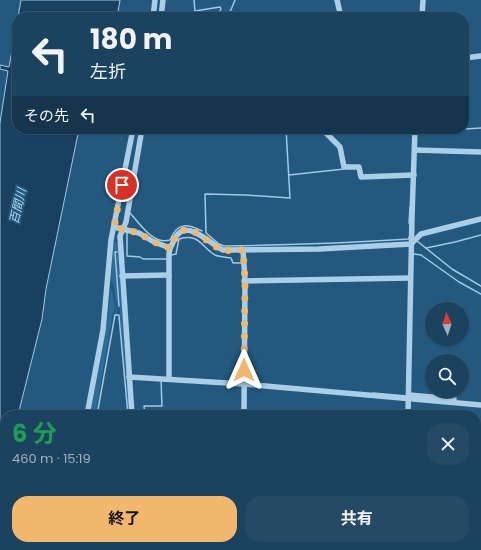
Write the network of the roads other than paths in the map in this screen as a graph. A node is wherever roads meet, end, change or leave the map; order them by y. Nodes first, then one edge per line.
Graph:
1 (155, 0) edge
2 (163, 0) edge
3 (337, 0) edge
4 (423, 0) edge
5 (154, 12) edge
6 (162, 12) edge
7 (340, 12) edge
8 (422, 12) edge
9 (481, 56) edge
10 (469, 57) edge
11 (132, 134) edge
12 (141, 134) edge
13 (327, 134) edge
14 (415, 134) edge
15 (415, 150) junction
16 (481, 152) edge
17 (414, 174) junction
18 (481, 219) edge
19 (114, 227) junction
20 (122, 229) junction
21 (410, 244) junction
22 (170, 248) junction
23 (243, 250) junction
24 (168, 275) junction
25 (122, 276) junction
26 (409, 278) junction
27 (245, 280) junction
28 (168, 376) dead end
29 (128, 377) junction
30 (244, 384) junction
31 (409, 396) junction
32 (458, 400) dead end
33 (481, 405) edge
34 (88, 410) edge
35 (131, 410) edge
36 (244, 410) edge
37 (408, 410) edge

1 - 5 street
2 - 6 street
3 - 7 street
4 - 8 street
9 - 10 street
11 - 19 street
12 - 20 street
13 - 17 street
14 - 15 street
15 - 16 street
15 - 17 street
17 - 21 street
18 - 21 street
19 - 20 street
19 - 34 street
20 - 22 street
20 - 25 street
21 - 23 street
21 - 26 street
22 - 23 street
22 - 24 street
23 - 27 street
24 - 25 street
24 - 28 street
25 - 29 street
26 - 27 street
26 - 31 street
27 - 30 street
29 - 30 street
29 - 35 street
30 - 31 street
30 - 36 street
31 - 32 street
31 - 33 street
31 - 37 street

